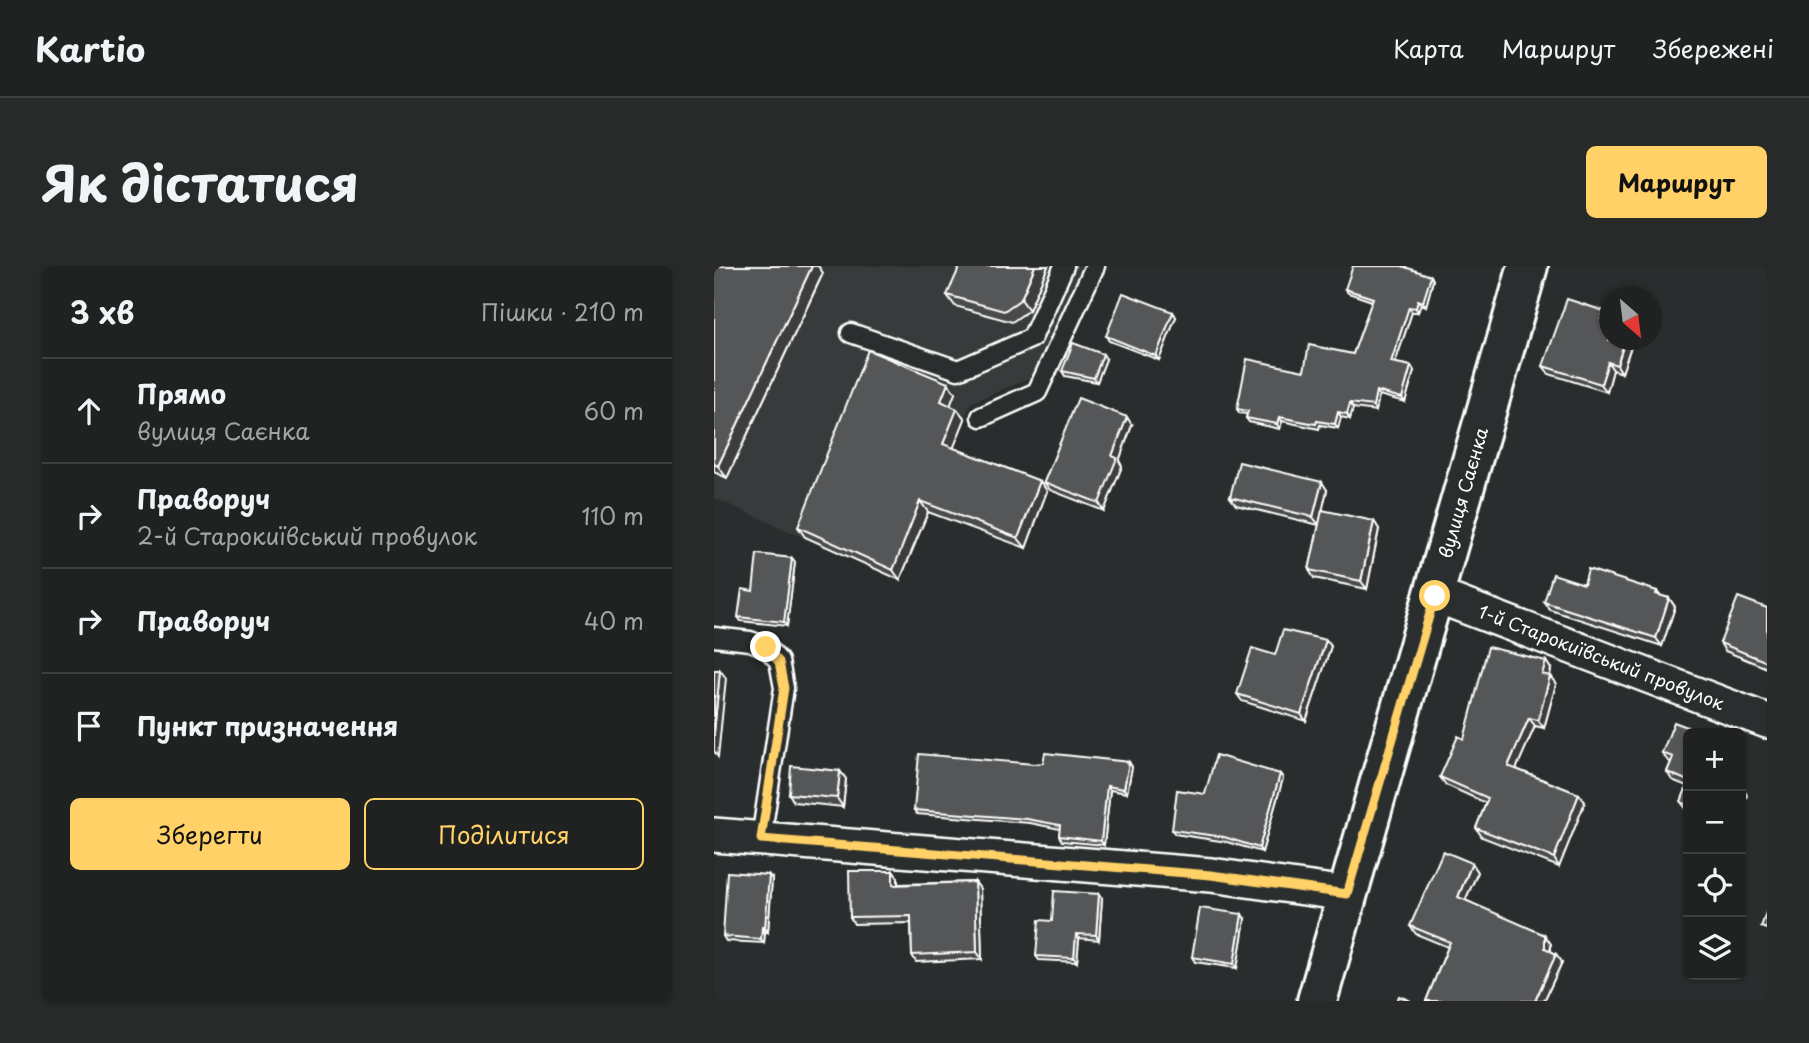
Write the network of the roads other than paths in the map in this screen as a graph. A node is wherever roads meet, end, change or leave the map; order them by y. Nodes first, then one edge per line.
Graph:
1 (1064, 266) edge
2 (1095, 266) edge
3 (1528, 266) edge
4 (851, 333) dead end
5 (981, 417) dead end
6 (1435, 596) junction
7 (714, 637) edge
8 (1767, 721) edge
9 (714, 835) edge
10 (761, 839) junction
11 (1347, 894) junction
12 (1317, 1001) edge

1 - 4 lane
2 - 5 lane
3 - 6 street, вулиця Саєнка
6 - 8 street, 1-й Старокиївський провулок
6 - 11 street, вулиця Саєнка
7 - 10 lane
9 - 10 street
10 - 11 street
11 - 12 street, вулиця Саєнка

